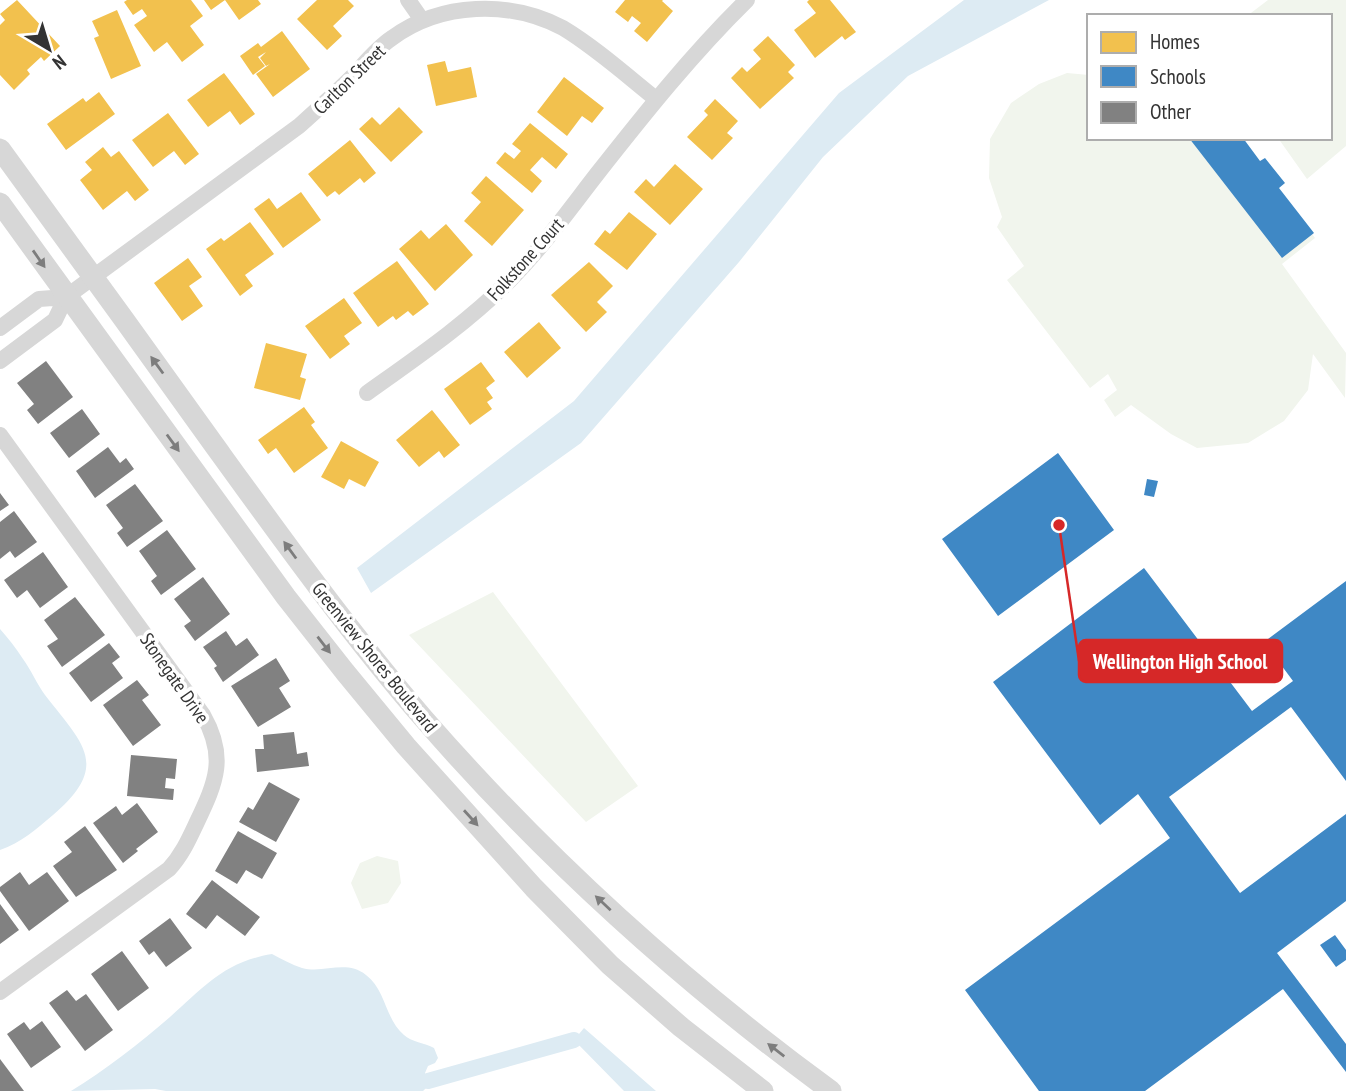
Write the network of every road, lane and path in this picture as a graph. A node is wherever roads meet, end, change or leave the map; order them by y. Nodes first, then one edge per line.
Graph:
1 (408, 0) edge
2 (747, 0) edge
3 (422, 20) junction
4 (656, 99) junction
5 (0, 149) edge
6 (0, 203) edge
7 (93, 276) junction
8 (66, 297) junction
9 (0, 328) edge
10 (0, 361) edge
11 (367, 393) dead end
12 (0, 435) edge
13 (0, 992) edge
14 (763, 1091) edge
15 (831, 1091) edge

1 - 3 street
2 - 4 street, Folkstone Court
3 - 4 street, Carlton Street
3 - 7 street, Carlton Street
4 - 11 street, Folkstone Court
5 - 7 street, Greenview Shores Boulevard
6 -> 8 street, Greenview Shores Boulevard
7 - 8 street, Carlton Street
15 -> 7 street, Greenview Shores Boulevard
8 - 9 street
8 - 10 street
8 -> 14 street, Greenview Shores Boulevard
12 - 13 street, Stonegate Drive

